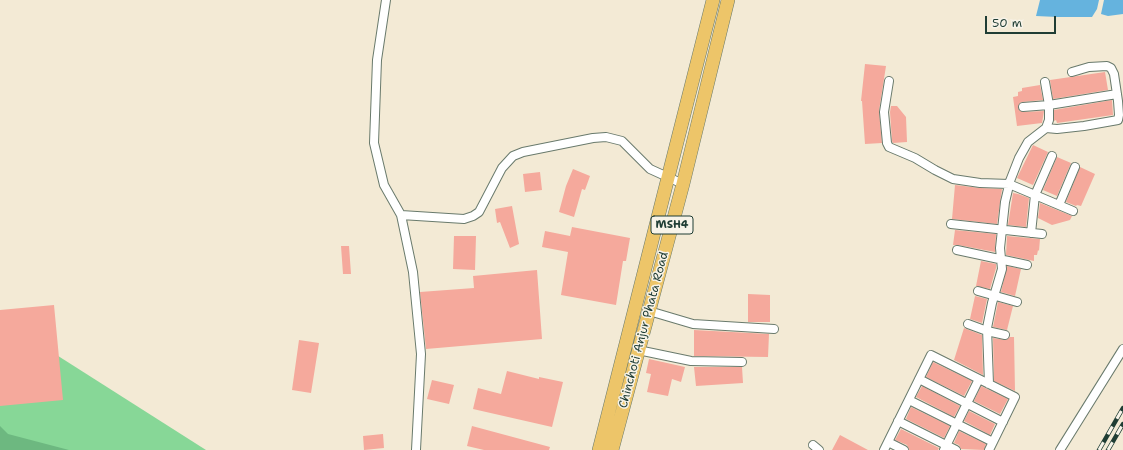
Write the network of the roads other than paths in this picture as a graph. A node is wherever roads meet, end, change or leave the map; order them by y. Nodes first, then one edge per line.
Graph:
1 (386, 0) edge
2 (713, 0) edge
3 (728, 0) edge
4 (1072, 72) dead end
5 (889, 81) dead end
6 (1045, 82) dead end
7 (1117, 94) junction
8 (1049, 105) junction
9 (1023, 107) dead end
10 (1046, 128) junction
11 (1052, 156) dead end
12 (1075, 168) dead end
13 (669, 178) junction
14 (683, 184) junction
15 (1009, 184) junction
16 (1035, 195) junction
17 (1059, 205) junction
18 (1073, 211) dead end
19 (401, 215) junction
20 (951, 224) dead end
21 (1002, 230) junction
22 (1031, 233) junction
23 (1042, 234) dead end
24 (957, 250) dead end
25 (1002, 260) junction
26 (1027, 265) dead end
27 (978, 291) dead end
28 (994, 296) junction
29 (1017, 302) dead end
30 (649, 311) junction
31 (968, 324) dead end
32 (774, 329) dead end
33 (987, 331) junction
34 (1005, 335) dead end
35 (1123, 349) edge
36 (638, 350) junction
37 (742, 362) dead end
38 (919, 379) junction
39 (979, 379) junction
40 (989, 384) junction
41 (909, 400) junction
42 (967, 404) junction
43 (898, 421) junction
44 (1003, 422) junction
45 (957, 424) junction
46 (888, 442) junction
47 (993, 442) junction
48 (945, 448) edge
49 (416, 450) edge
50 (599, 450) edge
51 (612, 450) edge
52 (884, 450) edge
53 (904, 450) edge
54 (956, 450) edge
55 (989, 450) edge
56 (1060, 450) edge

1 - 19 street
2 - 13 main road, Chinchoti Anjur Phata Road / MSH4
3 - 14 main road, Chinchoti Anjur Phata Road / MSH4
4 - 7 street
5 - 15 street
6 - 8 street
7 - 8 street
7 - 10 street
8 - 9 street
8 - 10 street
10 - 15 street
11 - 16 street
12 - 17 street
13 - 14 street
13 - 19 street
13 - 50 main road, Chinchoti Anjur Phata Road / MSH4
14 - 30 main road, Chinchoti Anjur Phata Road / MSH4
15 - 16 street
15 - 21 street
16 - 17 street
16 - 22 street
17 - 18 street
19 - 49 street
20 - 21 street
21 - 22 street
21 - 25 street
22 - 23 street
24 - 25 street
25 - 26 street
25 - 28 street
27 - 28 street
28 - 29 street
28 - 33 street
30 - 32 street
30 - 36 main road, Chinchoti Anjur Phata Road / MSH4
31 - 33 street
33 - 34 street
33 - 40 street
35 - 56 street
36 - 37 street
36 - 51 main road, Chinchoti Anjur Phata Road / MSH4
38 - 39 street
38 - 41 street
38 - 42 street
39 - 40 street
39 - 42 street
40 - 44 street
41 - 43 street
41 - 45 street
42 - 44 street
42 - 45 street
43 - 46 street
43 - 48 street
44 - 47 street
45 - 47 street
45 - 48 street
46 - 52 street
46 - 53 street
47 - 55 street
48 - 54 street

